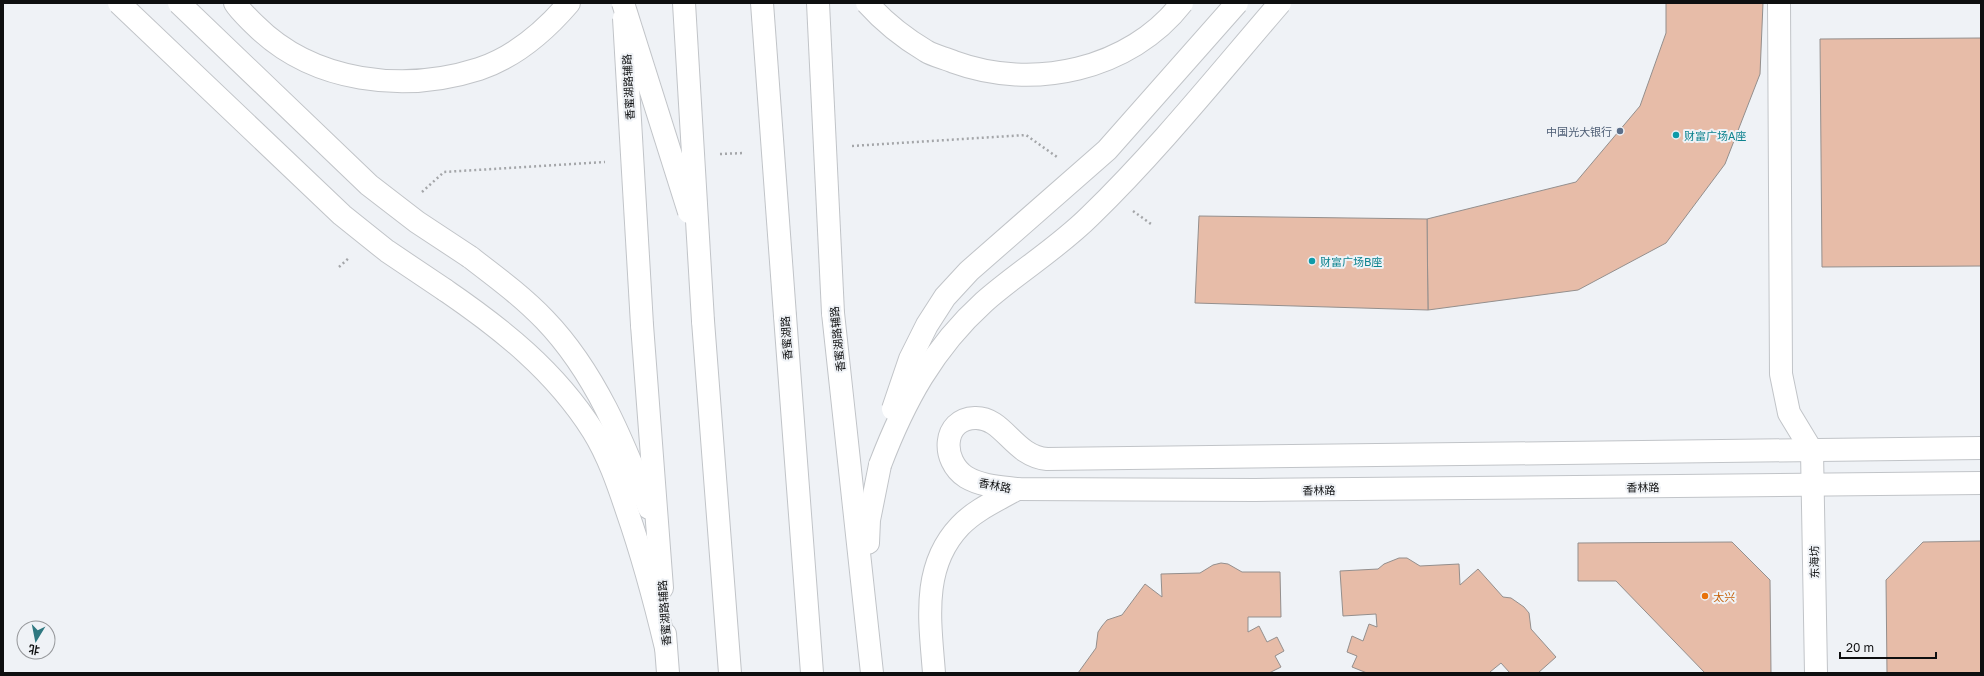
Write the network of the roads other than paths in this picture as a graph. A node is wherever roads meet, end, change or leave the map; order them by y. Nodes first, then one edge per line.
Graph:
1 (119, 3) edge
2 (179, 3) edge
3 (235, 3) edge
4 (569, 3) edge
5 (623, 3) edge
6 (684, 3) edge
7 (762, 3) edge
8 (818, 3) edge
9 (867, 3) edge
10 (1182, 3) edge
11 (1237, 3) edge
12 (1280, 3) edge
13 (1779, 3) edge
14 (699, 244) junction
15 (1981, 448) edge
16 (1812, 451) junction
17 (880, 465) junction
18 (1981, 483) edge
19 (1813, 485) junction
20 (1017, 489) junction
21 (657, 529) junction
22 (867, 622) junction
23 (666, 648) junction
24 (668, 673) edge
25 (730, 673) edge
26 (812, 673) edge
27 (872, 673) edge
28 (934, 673) edge
29 (1816, 673) edge

1 - 23 main road, bridge
2 - 21 main road, bridge
3 - 4 main road
5 - 14 main road, bridge
5 - 21 main road, 香蜜湖路辅路, bridge
6 - 14 main road, bridge
7 - 26 main road, 香蜜湖路, bridge
8 - 22 main road, 香蜜湖路辅路, bridge
9 - 10 main road, bridge
11 - 17 main road, bridge
12 - 17 main road, bridge
13 - 16 main road
14 - 25 main road, bridge
15 - 16 main road, 香林路
16 - 19 main road, 东海坊
16 - 20 main road, 香林路
17 - 22 main road
18 - 19 main road, 香林路
19 - 20 main road, 香林路
19 - 29 main road, 东海坊
20 - 28 main road
21 - 23 main road, 香蜜湖路辅路
22 - 27 main road, 香蜜湖路辅路
23 - 24 main road, 香蜜湖路辅路

